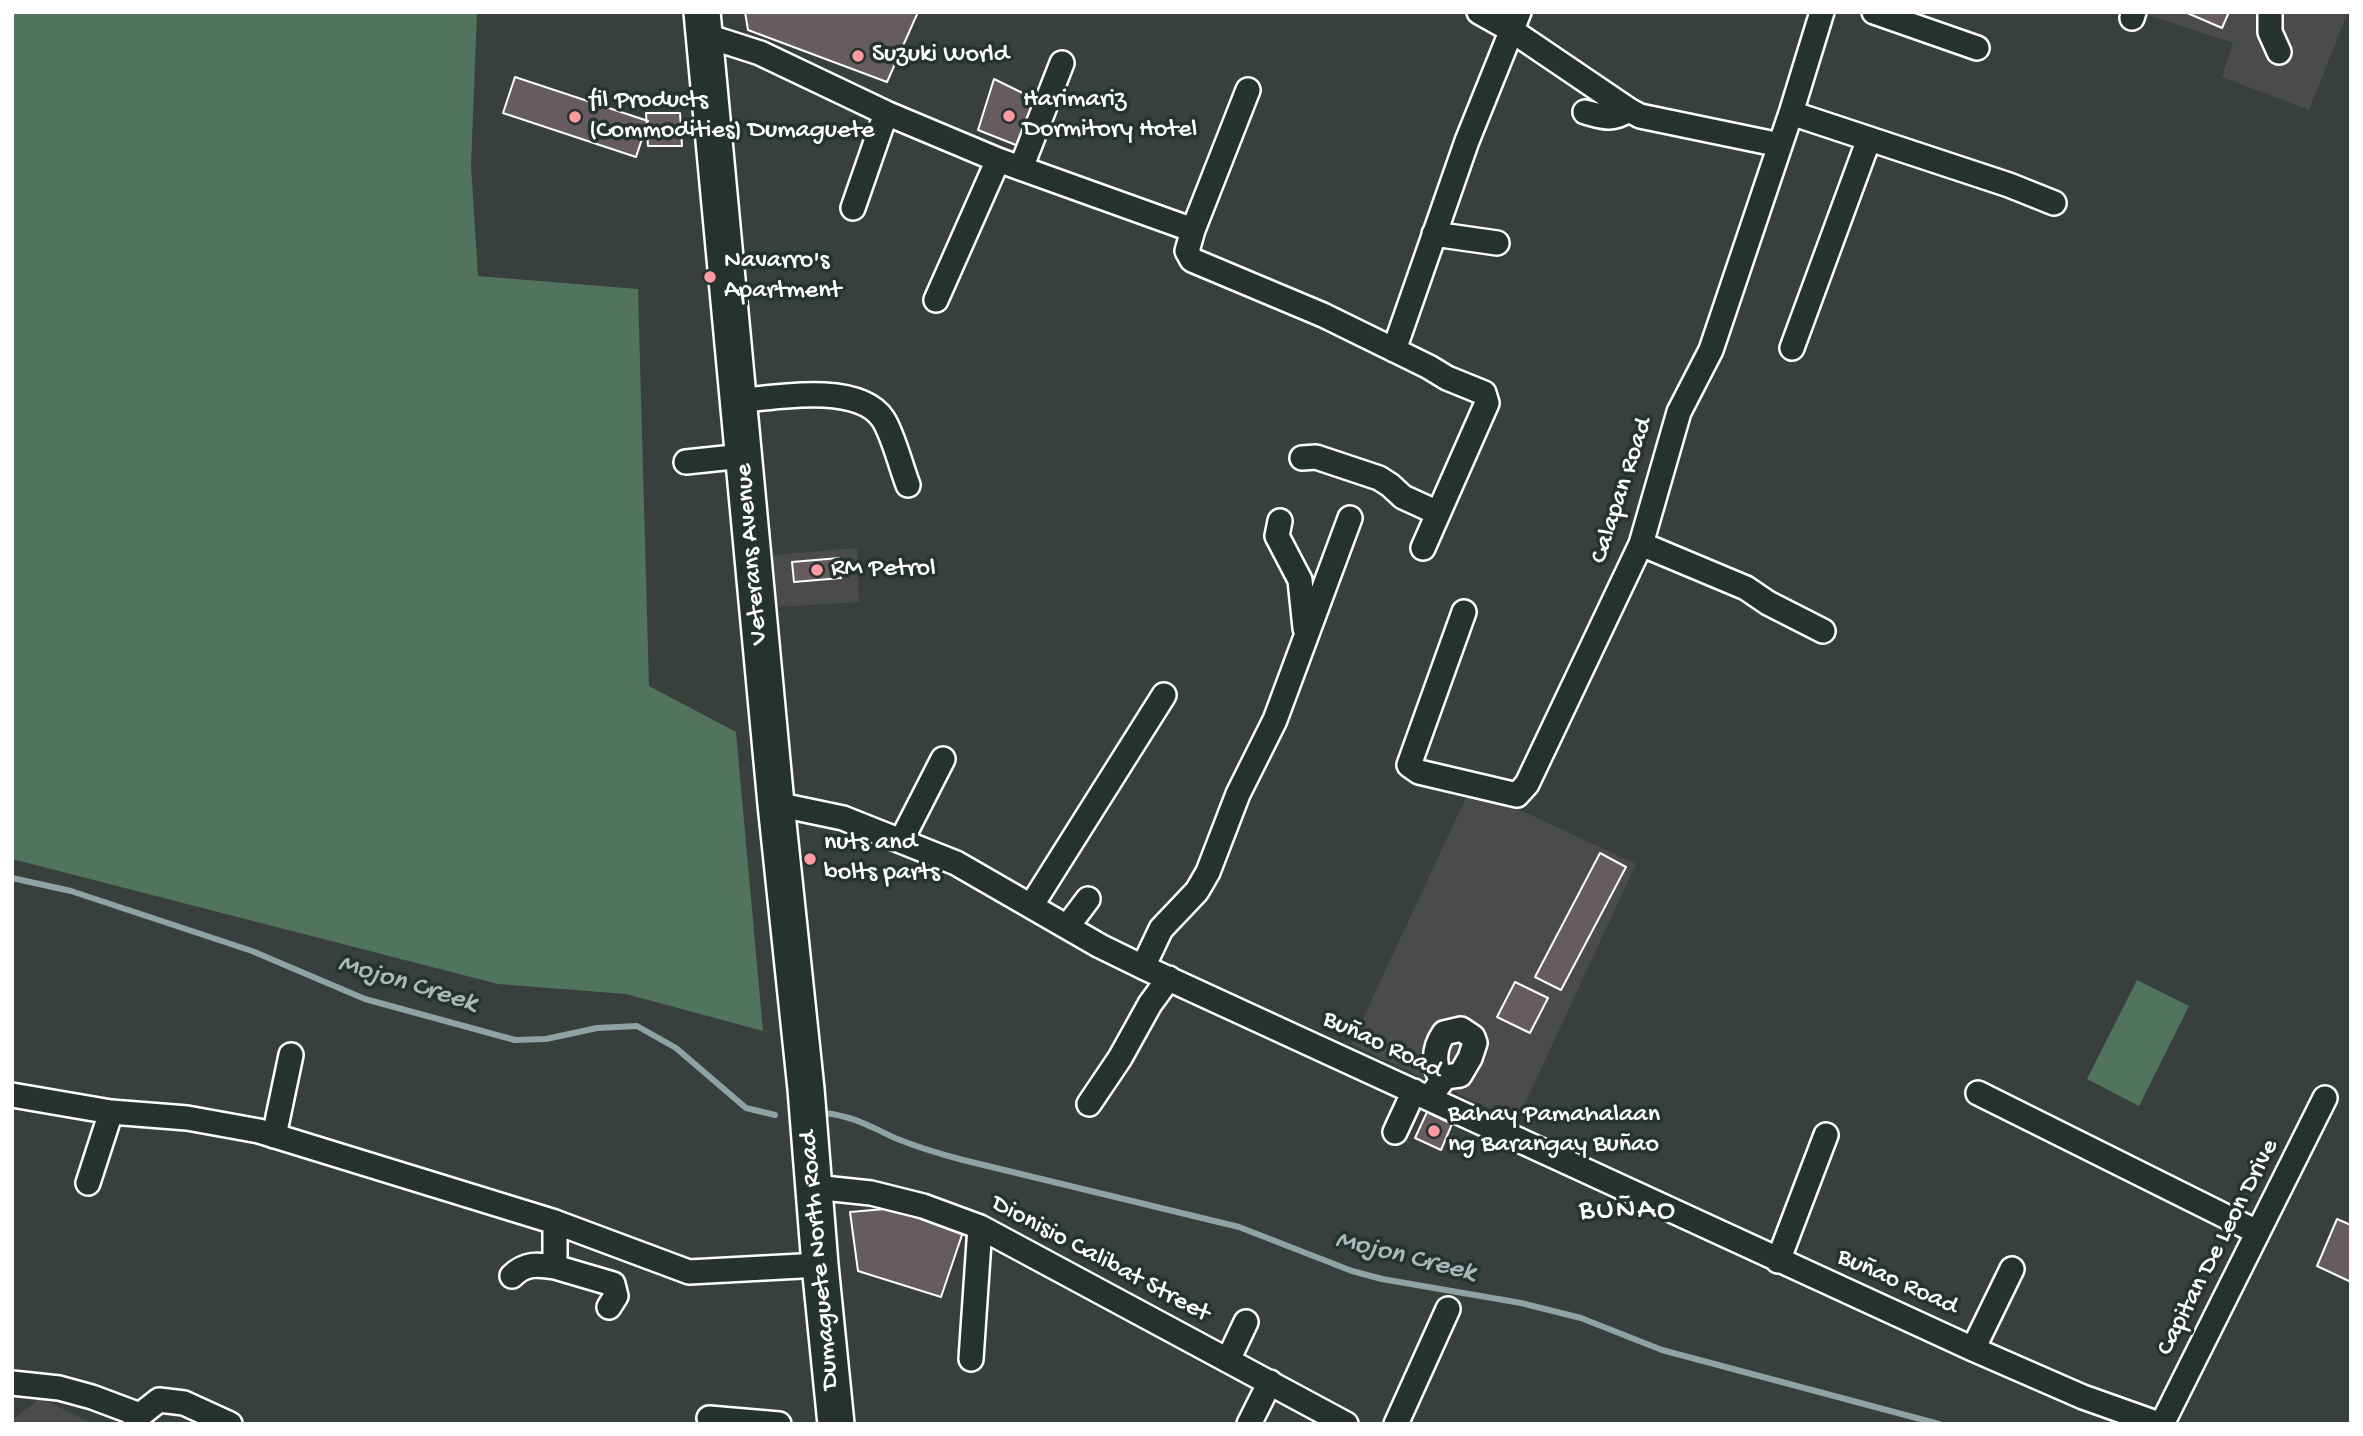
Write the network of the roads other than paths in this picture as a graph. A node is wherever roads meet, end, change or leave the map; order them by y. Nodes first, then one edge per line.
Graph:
1 (1479, 12) edge
2 (1822, 12) edge
3 (1874, 12) edge
4 (2270, 12) edge
5 (1515, 21) edge
6 (1926, 21) edge
7 (703, 24) edge
8 (1977, 48) dead end
9 (2279, 52) dead end
10 (1062, 63) dead end
11 (1248, 90) dead end
12 (1629, 110) junction
13 (1585, 112) dead end
14 (886, 113) junction
15 (1791, 113) junction
16 (1869, 139) junction
17 (1780, 145) junction
18 (998, 160) junction
19 (1021, 168) junction
20 (2054, 202) dead end
21 (853, 208) dead end
22 (1193, 230) junction
23 (1434, 234) junction
24 (1497, 243) dead end
25 (936, 300) dead end
26 (1792, 348) dead end
27 (1394, 350) junction
28 (738, 401) junction
29 (743, 456) junction
30 (1302, 458) dead end
31 (686, 462) dead end
32 (908, 485) dead end
33 (1438, 513) junction
34 (1350, 518) dead end
35 (1280, 521) dead end
36 (1641, 544) junction
37 (1423, 548) dead end
38 (1464, 612) dead end
39 (1823, 631) dead end
40 (1306, 638) junction
41 (1164, 695) dead end
42 (943, 759) dead end
43 (776, 804) junction
44 (901, 842) junction
45 (1088, 899) dead end
46 (1031, 906) junction
47 (1067, 927) junction
48 (1143, 967) junction
49 (1169, 978) junction
50 (290, 1055) dead end
51 (1445, 1077) dead end
52 (1978, 1093) dead end
53 (12, 1095) edge
54 (1421, 1095) junction
55 (807, 1096) joint
56 (2325, 1098) dead end
57 (1089, 1104) dead end
58 (111, 1112) junction
59 (1395, 1132) dead end
60 (1826, 1135) dead end
61 (274, 1136) junction
62 (88, 1183) dead end
63 (814, 1187) junction
64 (555, 1222) junction
65 (980, 1227) junction
66 (2257, 1232) junction
67 (1778, 1261) junction
68 (820, 1265) junction
69 (555, 1267) junction
70 (2012, 1269) dead end
71 (512, 1276) dead end
72 (609, 1307) dead end
73 (1448, 1309) dead end
74 (1246, 1322) dead end
75 (1973, 1349) junction
76 (971, 1359) dead end
77 (1228, 1360) junction
78 (1270, 1382) junction
79 (12, 1383) edge
80 (709, 1418) dead end
81 (138, 1419) edge
82 (230, 1424) edge
83 (779, 1424) edge
84 (836, 1424) edge
85 (1250, 1424) edge
86 (1346, 1424) edge
87 (1396, 1424) edge
88 (2160, 1424) edge

1 - 5 street
2 - 15 street, Calapan Road
3 - 6 street
4 - 9 street
5 - 12 street
5 - 23 street
6 - 8 street
7 - 14 street
7 - 28 highway, Veterans Avenue
10 - 19 street
11 - 22 street
12 - 13 street
12 - 17 street
14 - 18 street
14 - 21 street
15 - 16 street
15 - 17 street, Calapan Road
16 - 20 street
16 - 26 street
17 - 36 street, Calapan Road
18 - 19 street
18 - 25 street
19 - 22 street
22 - 27 street
23 - 24 street
23 - 27 street
27 - 33 street
28 - 29 highway, Veterans Avenue
28 - 32 street
29 - 31 street
29 - 43 highway, Veterans Avenue
30 - 33 street
33 - 37 street
34 - 40 street
35 - 40 street
36 - 38 street, Calapan Road
36 - 39 street
40 - 48 street
41 - 46 street
42 - 44 street
43 - 44 street, Buñao Road
43 - 55 highway, Veterans Avenue
44 - 46 street, Buñao Road
45 - 47 street
46 - 47 street, Buñao Road
47 - 48 street, Buñao Road
48 - 49 street, Buñao Road
49 - 54 street, Buñao Road
49 - 57 street
50 - 61 street
51 - 54 street
52 - 66 street
53 - 58 street
54 - 59 street
54 - 67 street, Buñao Road
55 - 63 highway, Dumaguete North Road
56 - 66 street, Capitan De Leon Drive
58 - 61 street
58 - 62 street
60 - 67 street
61 - 64 street
63 - 65 street, Dionisio Calibat Street
63 - 68 highway, Dumaguete North Road
64 - 68 street
64 - 69 street
65 - 76 street
65 - 77 street, Dionisio Calibat Street
66 - 88 street, Capitan De Leon Drive
67 - 75 street, Buñao Road
68 - 84 highway, Dumaguete North Road
69 - 71 street
69 - 72 street
70 - 75 street
73 - 87 street
74 - 77 street
75 - 88 street, Buñao Road
77 - 78 street, Dionisio Calibat Street
78 - 85 street
78 - 86 street, Dionisio Calibat Street
79 - 81 street
80 - 83 street
81 - 82 street

